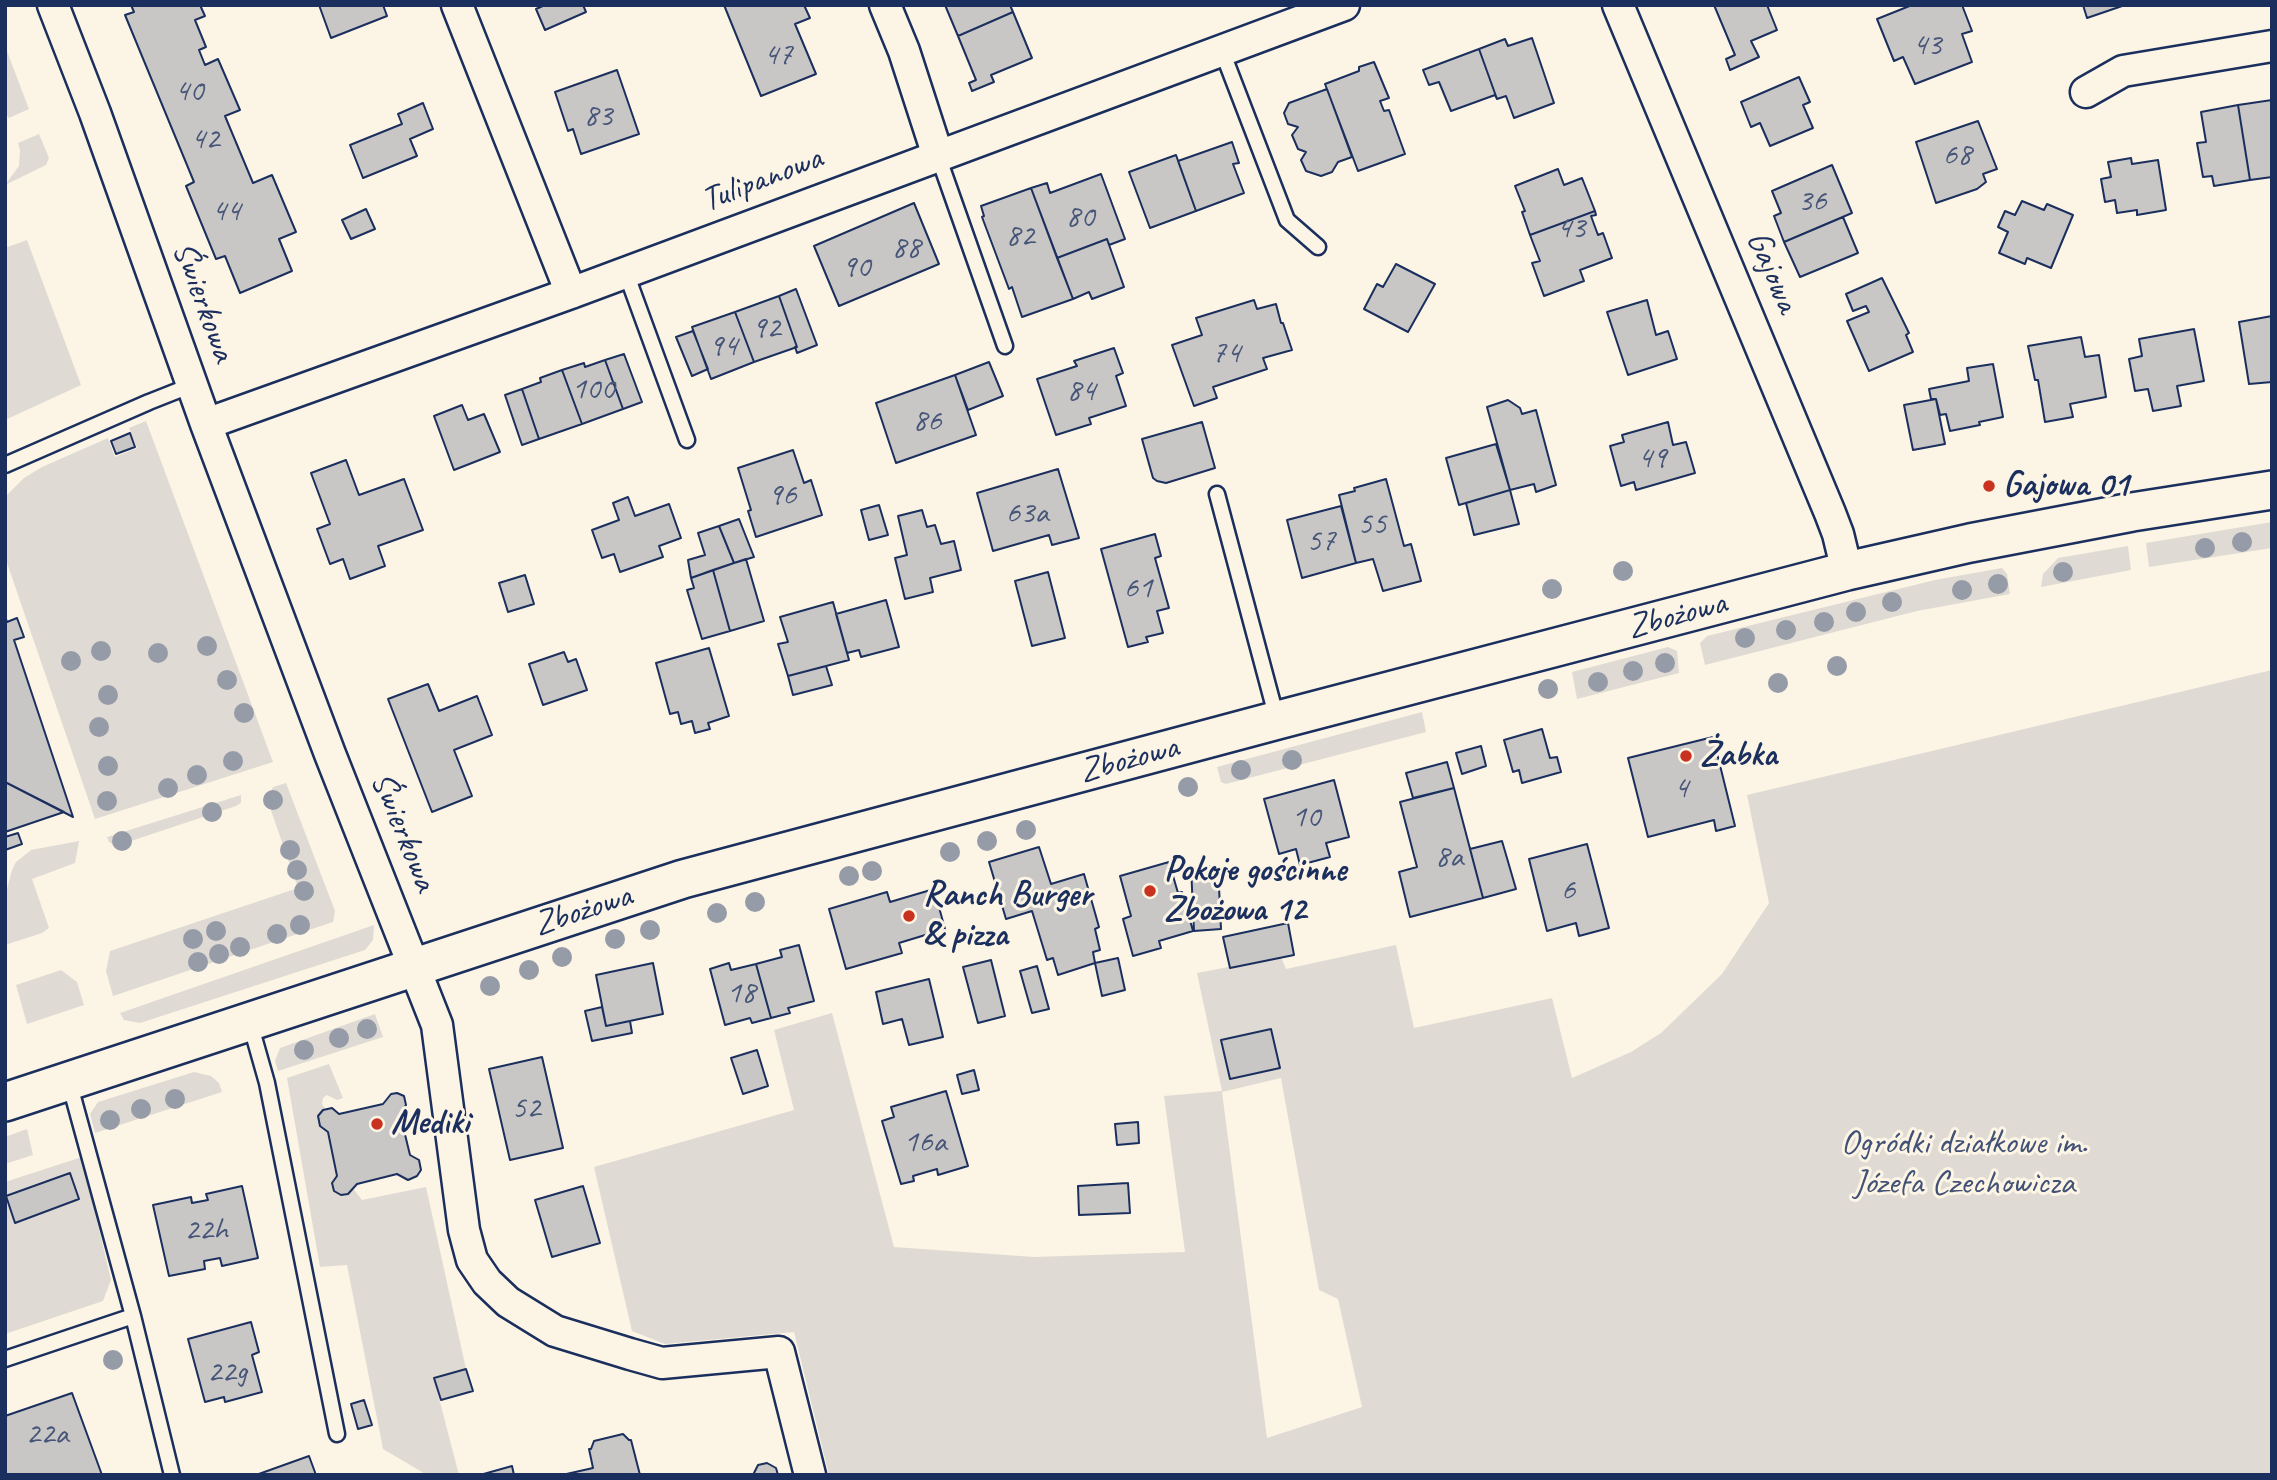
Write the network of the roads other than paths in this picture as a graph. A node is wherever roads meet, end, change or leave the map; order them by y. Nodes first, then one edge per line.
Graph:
1 (53, 5) edge
2 (457, 5) edge
3 (885, 5) edge
4 (1345, 5) edge
5 (1618, 5) edge
6 (2272, 46) edge
7 (1222, 51) junction
8 (2086, 92) dead end
9 (938, 156) junction
10 (1318, 247) dead end
11 (626, 273) junction
12 (571, 293) junction
13 (1005, 346) dead end
14 (192, 386) junction
15 (206, 424) junction
16 (687, 440) dead end
17 (5, 465) edge
18 (2272, 490) edge
19 (1217, 494) dead end
20 (1847, 571) junction
21 (1278, 720) junction
22 (415, 967) junction
23 (249, 1022) junction
24 (69, 1081) junction
25 (5, 1102) edge
26 (133, 1316) junction
27 (5, 1359) edge
28 (337, 1434) dead end
29 (172, 1475) edge
30 (810, 1475) edge

1 - 14 street, Świerkowa
2 - 12 street
3 - 9 street
4 - 7 street, Tulipanowa
5 - 20 street, Gajowa
6 - 8 street
7 - 9 street, Tulipanowa
7 - 10 lane
9 - 11 street, Tulipanowa
9 - 13 lane
11 - 12 street, Tulipanowa
11 - 16 lane
12 - 15 street, Tulipanowa
14 - 15 street, Świerkowa
14 - 17 lane
15 - 22 street, Świerkowa
18 - 20 street, Zbożowa
19 - 21 lane
20 - 21 street, Zbożowa
21 - 22 street, Zbożowa
22 - 23 street, Zbożowa
22 - 30 street, Świerkowa
23 - 24 street, Zbożowa
23 - 28 lane
24 - 25 street, Zbożowa
24 - 26 lane
26 - 27 lane
26 - 29 lane

